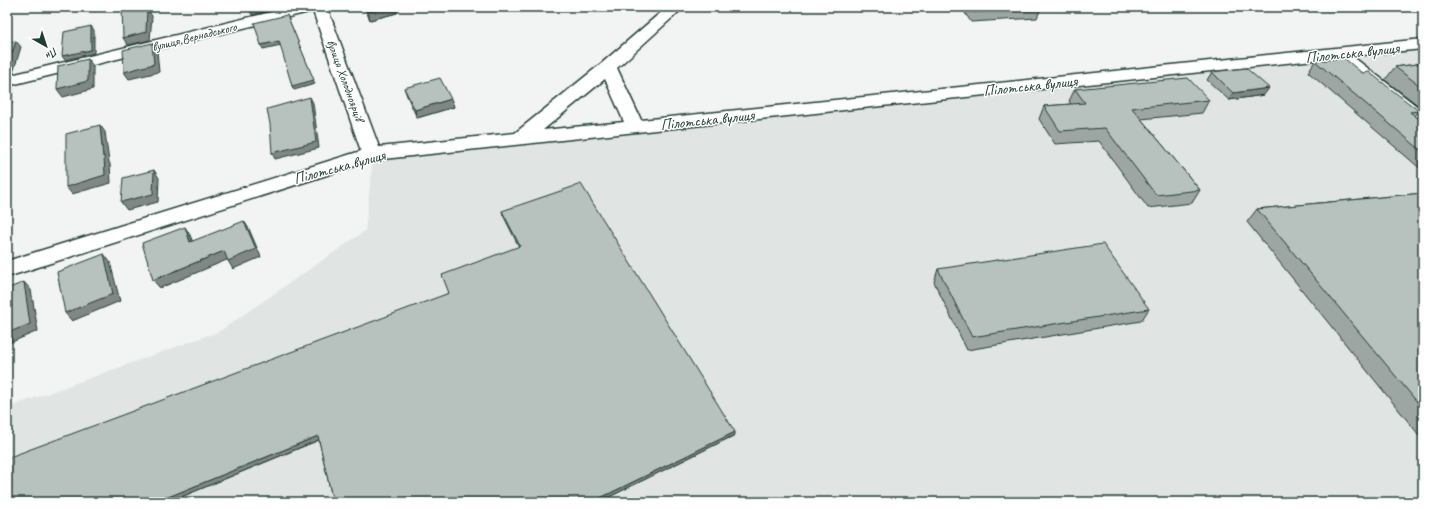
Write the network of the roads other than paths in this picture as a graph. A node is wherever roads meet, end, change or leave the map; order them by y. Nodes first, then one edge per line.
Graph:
1 (311, 7) edge
2 (319, 7) edge
3 (676, 7) edge
4 (1423, 44) edge
5 (1338, 53) junction
6 (608, 67) junction
7 (7, 81) edge
8 (1423, 120) edge
9 (635, 126) junction
10 (521, 138) junction
11 (372, 154) junction
12 (7, 268) edge

1 - 7 street, вулиця Вернадського
2 - 11 street, вулиця Холодноярців
3 - 6 street
4 - 5 street, Пілотська вулиця
5 - 8 street
5 - 9 street, Пілотська вулиця
6 - 9 street
6 - 10 street
9 - 10 street, Пілотська вулиця
10 - 11 street, Пілотська вулиця
11 - 12 street, Пілотська вулиця

